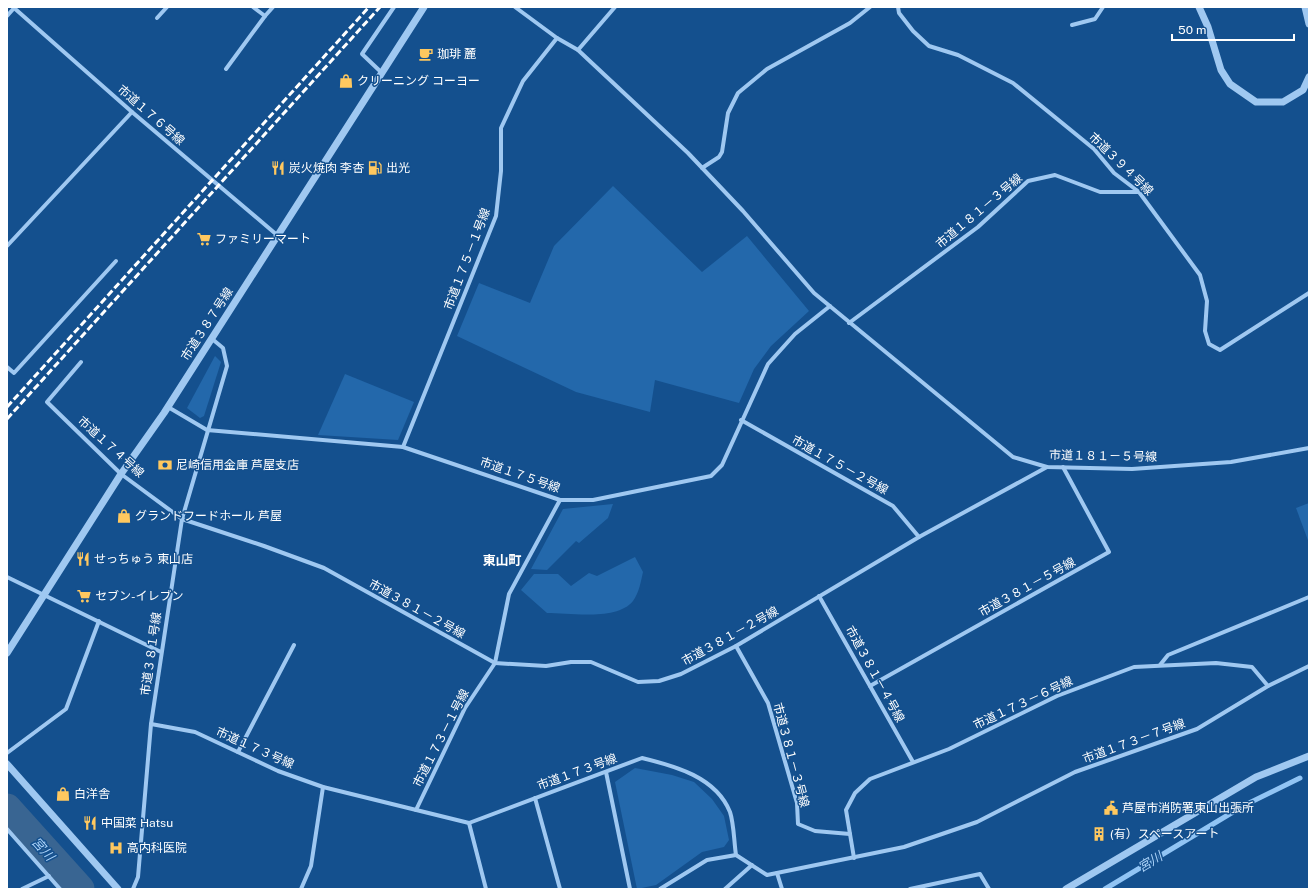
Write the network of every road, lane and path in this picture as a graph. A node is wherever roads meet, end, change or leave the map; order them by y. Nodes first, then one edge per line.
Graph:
1 (14, 7) edge
2 (167, 7) edge
3 (254, 7) edge
4 (273, 7) edge
5 (394, 7) edge
6 (424, 7) edge
7 (515, 7) edge
8 (615, 7) edge
9 (870, 7) edge
10 (898, 7) edge
11 (1103, 7) edge
12 (1199, 7) edge
13 (1305, 7) edge
14 (7, 16) edge
15 (265, 16) junction
16 (157, 18) dead end
17 (1309, 24) edge
18 (1072, 25) dead end
19 (557, 38) junction
20 (578, 50) junction
21 (226, 69) dead end
22 (381, 72) junction
23 (1309, 77) edge
24 (132, 112) junction
25 (702, 168) junction
26 (1139, 192) junction
27 (277, 236) junction
28 (7, 246) edge
29 (116, 261) dead end
30 (1309, 292) edge
31 (830, 306) junction
32 (849, 323) junction
33 (210, 338) junction
34 (81, 362) dead end
35 (7, 367) edge
36 (168, 407) junction
37 (741, 420) junction
38 (207, 430) junction
39 (404, 447) junction
40 (1309, 448) edge
41 (1047, 467) junction
42 (1063, 467) junction
43 (122, 474) junction
44 (560, 500) junction
45 (182, 519) junction
46 (919, 537) junction
47 (7, 577) edge
48 (44, 594) junction
49 (819, 596) junction
50 (1309, 597) edge
51 (99, 621) junction
52 (294, 645) dead end
53 (736, 646) junction
54 (161, 652) junction
55 (7, 653) edge
56 (495, 663) junction
57 (1160, 665) junction
58 (1309, 666) edge
59 (870, 686) junction
60 (1268, 686) junction
61 (151, 724) junction
62 (238, 752) junction
63 (7, 753) edge
64 (1309, 756) edge
65 (913, 762) junction
66 (7, 764) edge
67 (606, 772) junction
68 (323, 787) junction
69 (535, 798) junction
70 (416, 810) junction
71 (468, 824) junction
72 (7, 829) edge
73 (850, 834) junction
74 (736, 855) junction
75 (854, 858) junction
76 (752, 865) junction
77 (777, 873) junction
78 (49, 876) junction
79 (22, 889) edge
80 (60, 889) edge
81 (118, 889) edge
82 (133, 889) edge
83 (301, 889) edge
84 (486, 889) edge
85 (560, 889) edge
86 (630, 889) edge
87 (660, 889) edge
88 (725, 889) edge
89 (782, 889) edge
90 (910, 889) edge
91 (989, 889) edge
92 (1066, 889) edge

1 - 14 street
1 - 24 street, 市道１７６号線
2 - 16 street
3 - 15 street
4 - 15 street
5 - 22 street
6 - 22 street, 市道３８７号線
7 - 19 street, 市道１８１－５号線
8 - 20 street
9 - 25 street
10 - 26 street, 市道３９４号線
11 - 18 street
12 - 23 street
13 - 17 street
15 - 21 street
19 - 20 street, 市道１８１－５号線
19 - 39 street, 市道１７５－１号線
20 - 25 street, 市道１８１－５号線
22 - 27 street, 市道３８７号線
24 - 27 street, 市道１７６号線
24 - 28 street
25 - 31 street, 市道１８１－５号線
26 - 30 street, 市道３９４号線
26 - 32 street, 市道１８１－３号線
27 - 33 street, 市道３８７号線
29 - 35 street
31 - 32 street, 市道１８１－５号線
31 - 37 street, 市道１７５号線
32 - 41 street, 市道１８１－５号線
33 - 36 street, 市道３８７号線
33 - 38 street, 市道３８１号線
34 - 43 street, 市道１７４号線
36 - 38 street, 市道１７５号線
36 - 43 street, 市道３８７号線
37 - 44 street, 市道１７５号線
37 - 46 street, 市道１７５－２号線
38 - 39 street, 市道１７５号線
38 - 45 street, 市道３８１号線
39 - 44 street, 市道１７５号線
40 - 42 street, 市道１８１－５号線
41 - 42 street, 市道１８１－５号線
41 - 46 street, 市道３８１－２号線
42 - 59 street, 市道３８１－５号線
43 - 45 street, 市道１７４号線
43 - 48 street, 市道３８７号線
44 - 56 street, 市道１７３－１号線
45 - 54 street, 市道３８１号線
45 - 56 street, 市道３８１－２号線
46 - 49 street, 市道３８１－２号線
47 - 48 street
48 - 51 street
48 - 55 street, 市道３８７号線
49 - 53 street, 市道３８１－２号線
49 - 59 street, 市道３８１－４号線
50 - 57 street
51 - 54 street
51 - 63 street
52 - 62 street
53 - 56 street, 市道３８１－２号線
53 - 73 street, 市道３８１－３号線
54 - 61 street, 市道３８１号線
56 - 70 street, 市道１７３－１号線
57 - 60 street, 市道１７３－６号線
57 - 65 street, 市道１７３－６号線
58 - 60 street, 市道１７３－７号線
59 - 65 street, 市道３８１－４号線
60 - 75 street, 市道１７３－７号線
61 - 62 street, 市道１７３号線
61 - 82 street, 市道３８１号線
62 - 68 street, 市道１７３号線
64 - 92 street
65 - 73 street, 市道１７３－６号線
66 - 81 street
67 - 69 street, 市道１７３号線
67 - 74 street, 市道１７３号線
67 - 86 street
68 - 70 street, 市道１７３号線
68 - 83 street
69 - 71 street, 市道１７３号線
69 - 85 street
70 - 71 street, 市道１７３号線
71 - 84 street
72 - 78 street
73 - 75 street, 市道１７３－６号線
74 - 76 street
74 - 87 street
75 - 77 street
76 - 77 street
76 - 88 street
77 - 89 street
78 - 79 street
78 - 80 street
90 - 91 street

